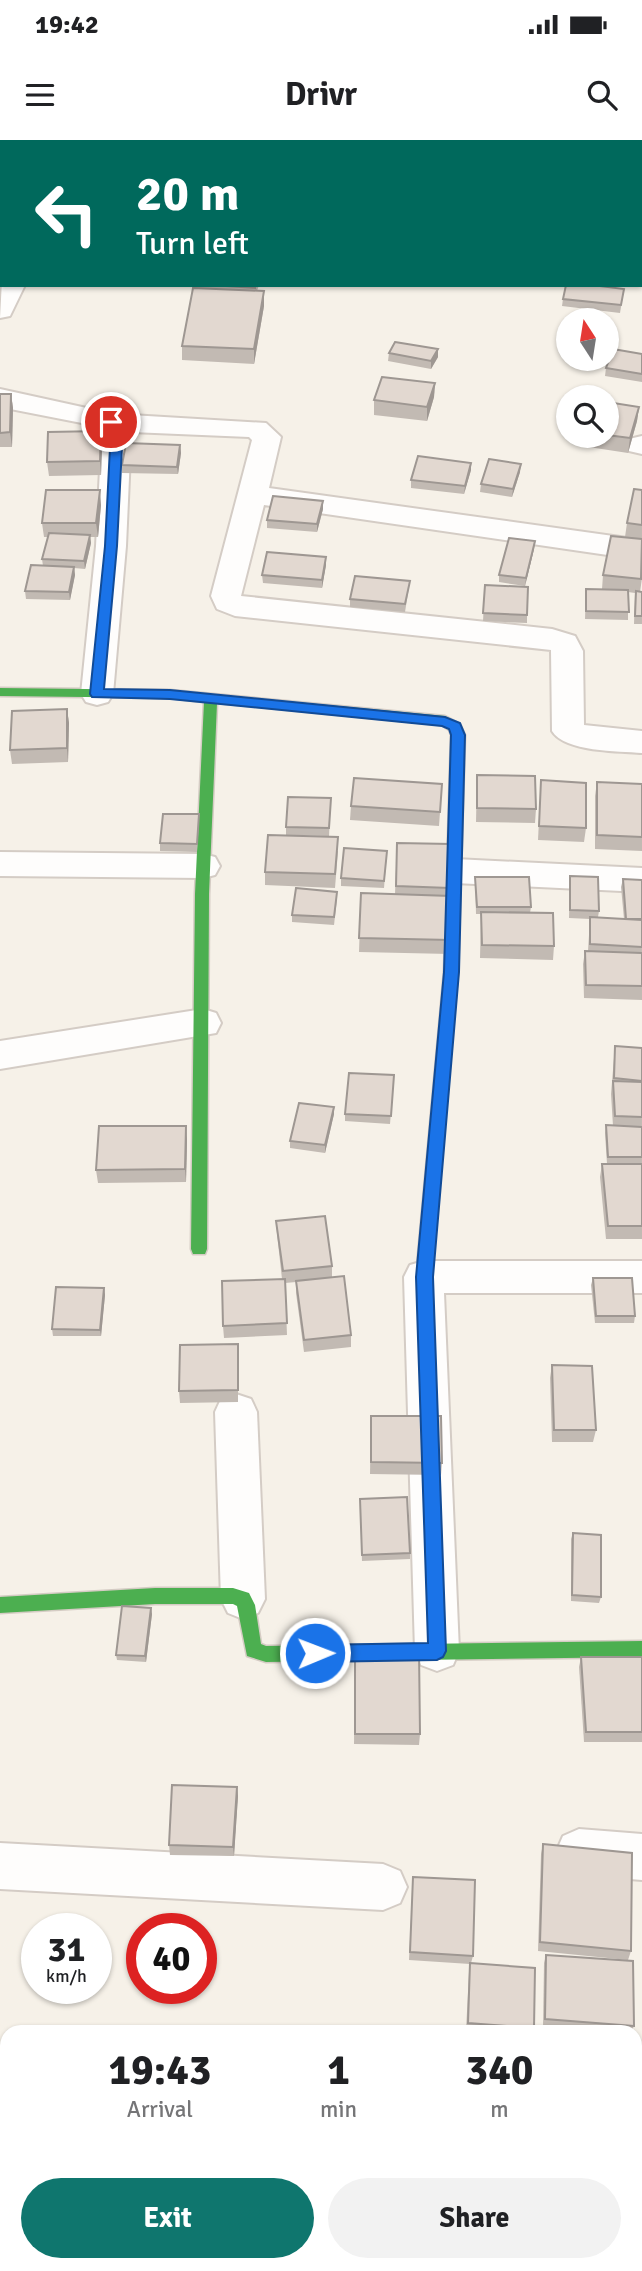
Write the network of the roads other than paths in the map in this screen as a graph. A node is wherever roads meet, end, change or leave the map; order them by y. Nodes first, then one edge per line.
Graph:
1 (11, 287) edge
2 (0, 310) edge
3 (0, 398) edge
4 (111, 422) junction
5 (251, 494) junction
6 (642, 550) edge
7 (0, 692) edge
8 (97, 694) junction
9 (211, 699) junction
10 (642, 742) edge
11 (0, 864) edge
12 (203, 866) junction
13 (455, 870) junction
14 (642, 880) edge
15 (203, 1023) junction
16 (0, 1055) edge
17 (199, 1249) dead end
18 (424, 1277) junction
19 (642, 1277) edge
20 (236, 1412) edge
21 (243, 1599) junction
22 (0, 1605) edge
23 (642, 1650) edge
24 (437, 1651) junction
25 (567, 1851) edge
26 (642, 1857) edge
27 (0, 1866) edge
28 (383, 1887) dead end

1 - 2 street
3 - 4 street
4 - 5 street
4 - 8 street
5 - 6 street
5 - 10 street
7 - 8 street
8 - 9 street
9 - 12 street
9 - 13 street
11 - 12 street
12 - 15 street
13 - 14 street
13 - 18 street
15 - 16 street
15 - 17 street
18 - 19 street
18 - 24 street
20 - 21 street
21 - 22 street
21 - 24 street
23 - 24 street
25 - 26 street
27 - 28 street

